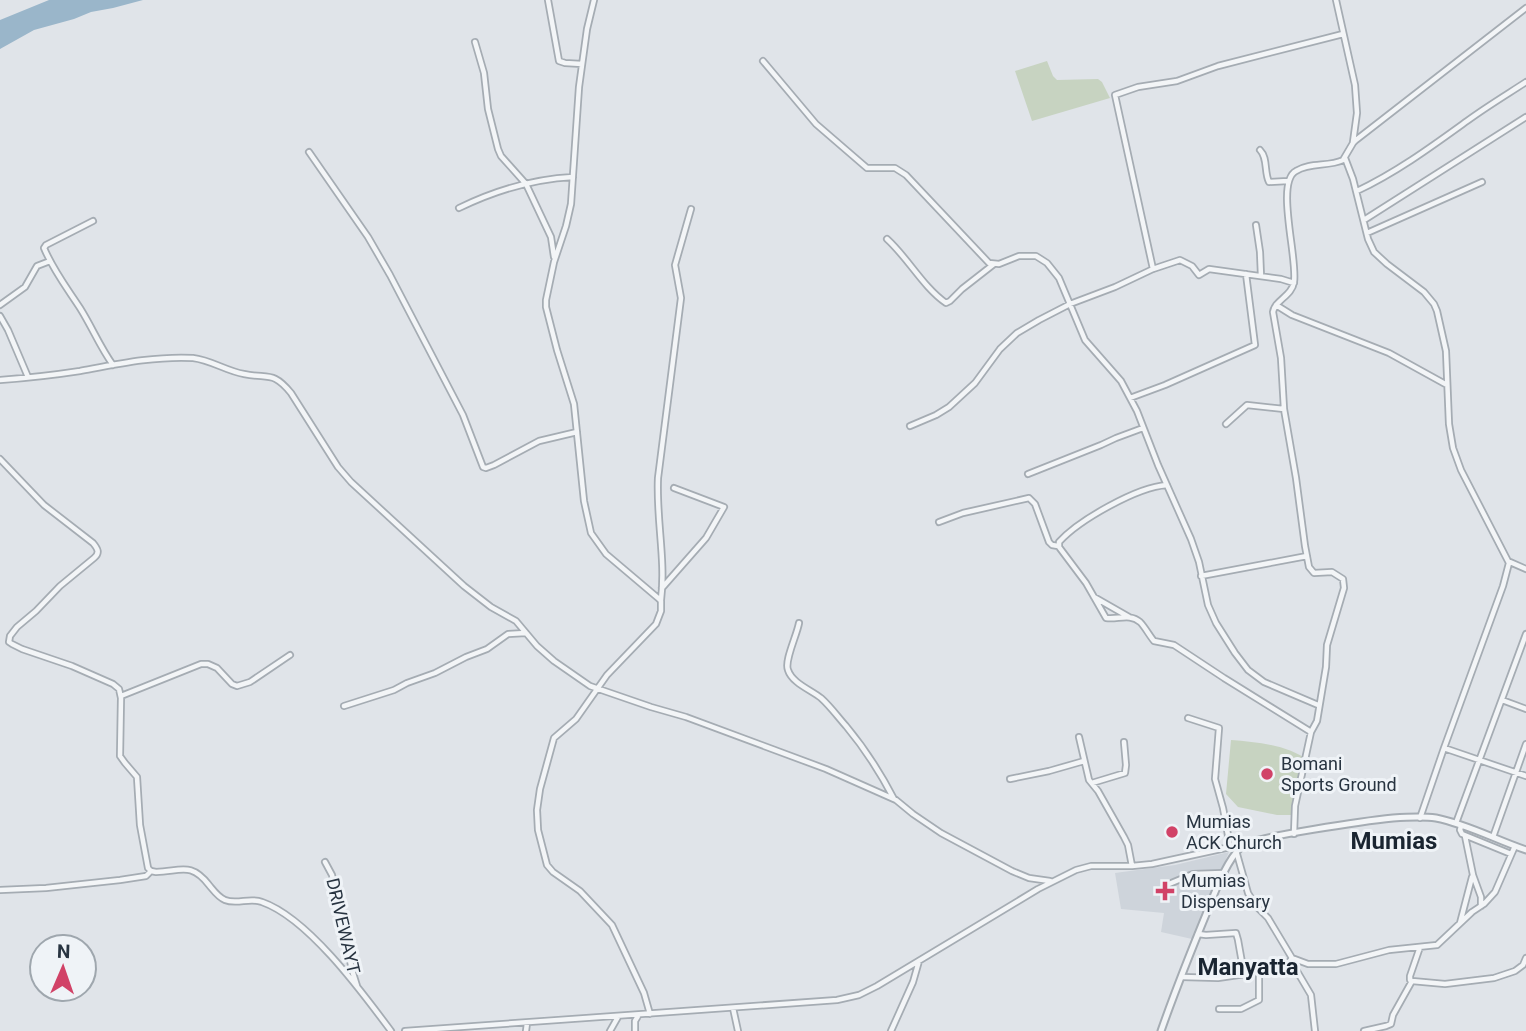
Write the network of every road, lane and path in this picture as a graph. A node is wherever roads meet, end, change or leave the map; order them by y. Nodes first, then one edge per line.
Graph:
1 (548, 0) edge
2 (594, 0) edge
3 (1336, 0) edge
4 (1526, 8) edge
5 (1343, 34) junction
6 (475, 42) dead end
7 (763, 61) dead end
8 (582, 64) junction
9 (1526, 82) edge
10 (1526, 117) edge
11 (1353, 143) junction
12 (1260, 150) dead end
13 (309, 152) dead end
14 (1345, 158) junction
15 (573, 177) junction
16 (1288, 181) junction
17 (1482, 182) dead end
18 (526, 184) junction
19 (1357, 191) junction
20 (459, 208) dead end
21 (691, 209) dead end
22 (1364, 220) junction
23 (93, 221) dead end
24 (1256, 225) dead end
25 (1367, 233) junction
26 (887, 239) dead end
27 (50, 261) junction
28 (554, 262) junction
29 (994, 264) junction
30 (1153, 269) junction
31 (1246, 274) junction
32 (1261, 276) junction
33 (1294, 283) junction
34 (1070, 304) junction
35 (0, 305) edge
36 (1276, 305) junction
37 (0, 316) edge
38 (113, 365) junction
39 (28, 377) junction
40 (0, 380) edge
41 (1447, 385) junction
42 (1130, 398) junction
43 (1284, 409) junction
44 (1226, 424) dead end
45 (910, 426) dead end
46 (1143, 428) junction
47 (577, 432) junction
48 (0, 459) edge
49 (1028, 474) dead end
50 (1167, 485) junction
51 (674, 488) dead end
52 (939, 522) dead end
53 (1058, 545) junction
54 (1307, 556) junction
55 (1509, 562) junction
56 (1526, 569) edge
57 (1201, 576) junction
58 (662, 588) junction
59 (1093, 596) junction
60 (661, 601) junction
61 (1129, 618) junction
62 (799, 623) dead end
63 (526, 633) junction
64 (1526, 634) edge
65 (0, 641) edge
66 (10, 643) junction
67 (1525, 643) edge
68 (290, 655) dead end
69 (597, 688) junction
70 (121, 696) junction
71 (1502, 700) junction
72 (1318, 705) junction
73 (344, 706) dead end
74 (1526, 709) edge
75 (1188, 718) dead end
76 (1311, 732) junction
77 (1079, 737) dead end
78 (1124, 742) dead end
79 (1526, 744) edge
80 (1444, 748) junction
81 (1480, 760) junction
82 (1084, 761) junction
83 (1516, 772) junction
84 (1526, 776) edge
85 (1010, 779) dead end
86 (1092, 783) junction
87 (895, 800) junction
88 (1420, 818) junction
89 (1459, 825) junction
90 (1294, 834) junction
91 (1465, 836) junction
92 (1493, 837) junction
93 (1244, 844) junction
94 (1230, 846) junction
95 (1515, 846) junction
96 (1526, 850) edge
97 (1237, 854) junction
98 (1511, 854) junction
99 (325, 862) dead end
100 (1132, 866) junction
101 (151, 871) junction
102 (1224, 872) junction
103 (1473, 875) junction
104 (1050, 881) junction
105 (1169, 884) dead end
106 (0, 890) edge
107 (1481, 906) junction
108 (1460, 924) junction
109 (1198, 934) junction
110 (1420, 947) junction
111 (1526, 958) edge
112 (919, 960) junction
113 (1292, 960) junction
114 (1259, 971) junction
115 (1244, 974) junction
116 (1182, 977) junction
117 (1412, 981) junction
118 (359, 990) junction
119 (733, 1009) junction
120 (1219, 1009) dead end
121 (650, 1014) junction
122 (639, 1015) junction
123 (619, 1016) junction
124 (527, 1023) junction
125 (391, 1031) edge
126 (405, 1031) edge
127 (526, 1031) edge
128 (610, 1031) edge
129 (635, 1031) edge
130 (738, 1031) edge
131 (891, 1031) edge
132 (1161, 1031) edge
133 (1315, 1031) edge
134 (1364, 1031) edge

1 - 8 street
2 - 8 street
3 - 5 street
4 - 11 street
5 - 11 street
5 - 30 street
6 - 18 street
7 - 29 street
8 - 15 street
9 - 19 street
10 - 22 street
11 - 14 street
12 - 16 street
13 - 47 street
14 - 16 street
14 - 19 street
15 - 18 street
15 - 28 street
16 - 33 street
17 - 25 street
18 - 20 street
18 - 28 street
19 - 22 street
21 - 58 street
22 - 25 street
23 - 27 street
24 - 32 street
25 - 41 street
26 - 29 street
27 - 35 street
27 - 38 street
28 - 47 street
29 - 34 street
30 - 31 street
30 - 34 street
31 - 32 street
31 - 42 street
32 - 33 street
33 - 36 street
34 - 42 street
34 - 45 street
36 - 41 street
36 - 43 street
37 - 39 street
38 - 39 street
38 - 63 street
39 - 40 street
41 - 55 street
42 - 46 street
43 - 44 street
43 - 54 street
46 - 49 street
46 - 50 street
47 - 60 street
48 - 66 street
50 - 53 street
50 - 57 street
51 - 58 street
52 - 53 street
53 - 59 street
54 - 57 street
54 - 72 street
55 - 56 street
55 - 80 street
57 - 72 street
58 - 60 street
59 - 61 street
59 - 61 street
60 - 69 street
61 - 76 street
62 - 87 street
63 - 69 street
63 - 73 street
64 - 67 street
65 - 66 street
66 - 70 street
67 - 71 street
68 - 70 street
69 - 87 street
69 - 121 street
70 - 101 street
71 - 74 street
71 - 81 street
72 - 76 street
75 - 94 street
76 - 90 street
77 - 82 street
78 - 86 street
79 - 83 street
80 - 81 street
80 - 88 street
81 - 83 street
81 - 89 street
82 - 85 street
82 - 86 street
83 - 84 street
83 - 92 street
86 - 100 street
87 - 104 street
88 - 89 street
88 - 90 street
89 - 91 street
89 - 92 street
90 - 93 street
91 - 98 street
91 - 103 street
92 - 95 street
93 - 94 street
93 - 97 street
94 - 100 street
95 - 96 street
95 - 98 street
97 - 102 street
97 - 113 street
98 - 107 street
99 - 118 street, DRIVEWAYT
100 - 104 street
101 - 106 street
101 - 118 street
102 - 105 street
102 - 109 street
103 - 107 street
103 - 108 street
104 - 112 street
107 - 108 street
108 - 110 street
109 - 115 street
109 - 116 street
110 - 113 street
110 - 117 street
111 - 117 street
112 - 119 street
112 - 131 street
113 - 114 street
113 - 133 street
114 - 115 street
114 - 120 street
115 - 116 street
116 - 132 street
117 - 134 street
118 - 125 street
119 - 121 street
119 - 130 street
121 - 122 street
122 - 123 street
122 - 129 street
123 - 124 street
123 - 128 street
124 - 126 street
124 - 127 street

